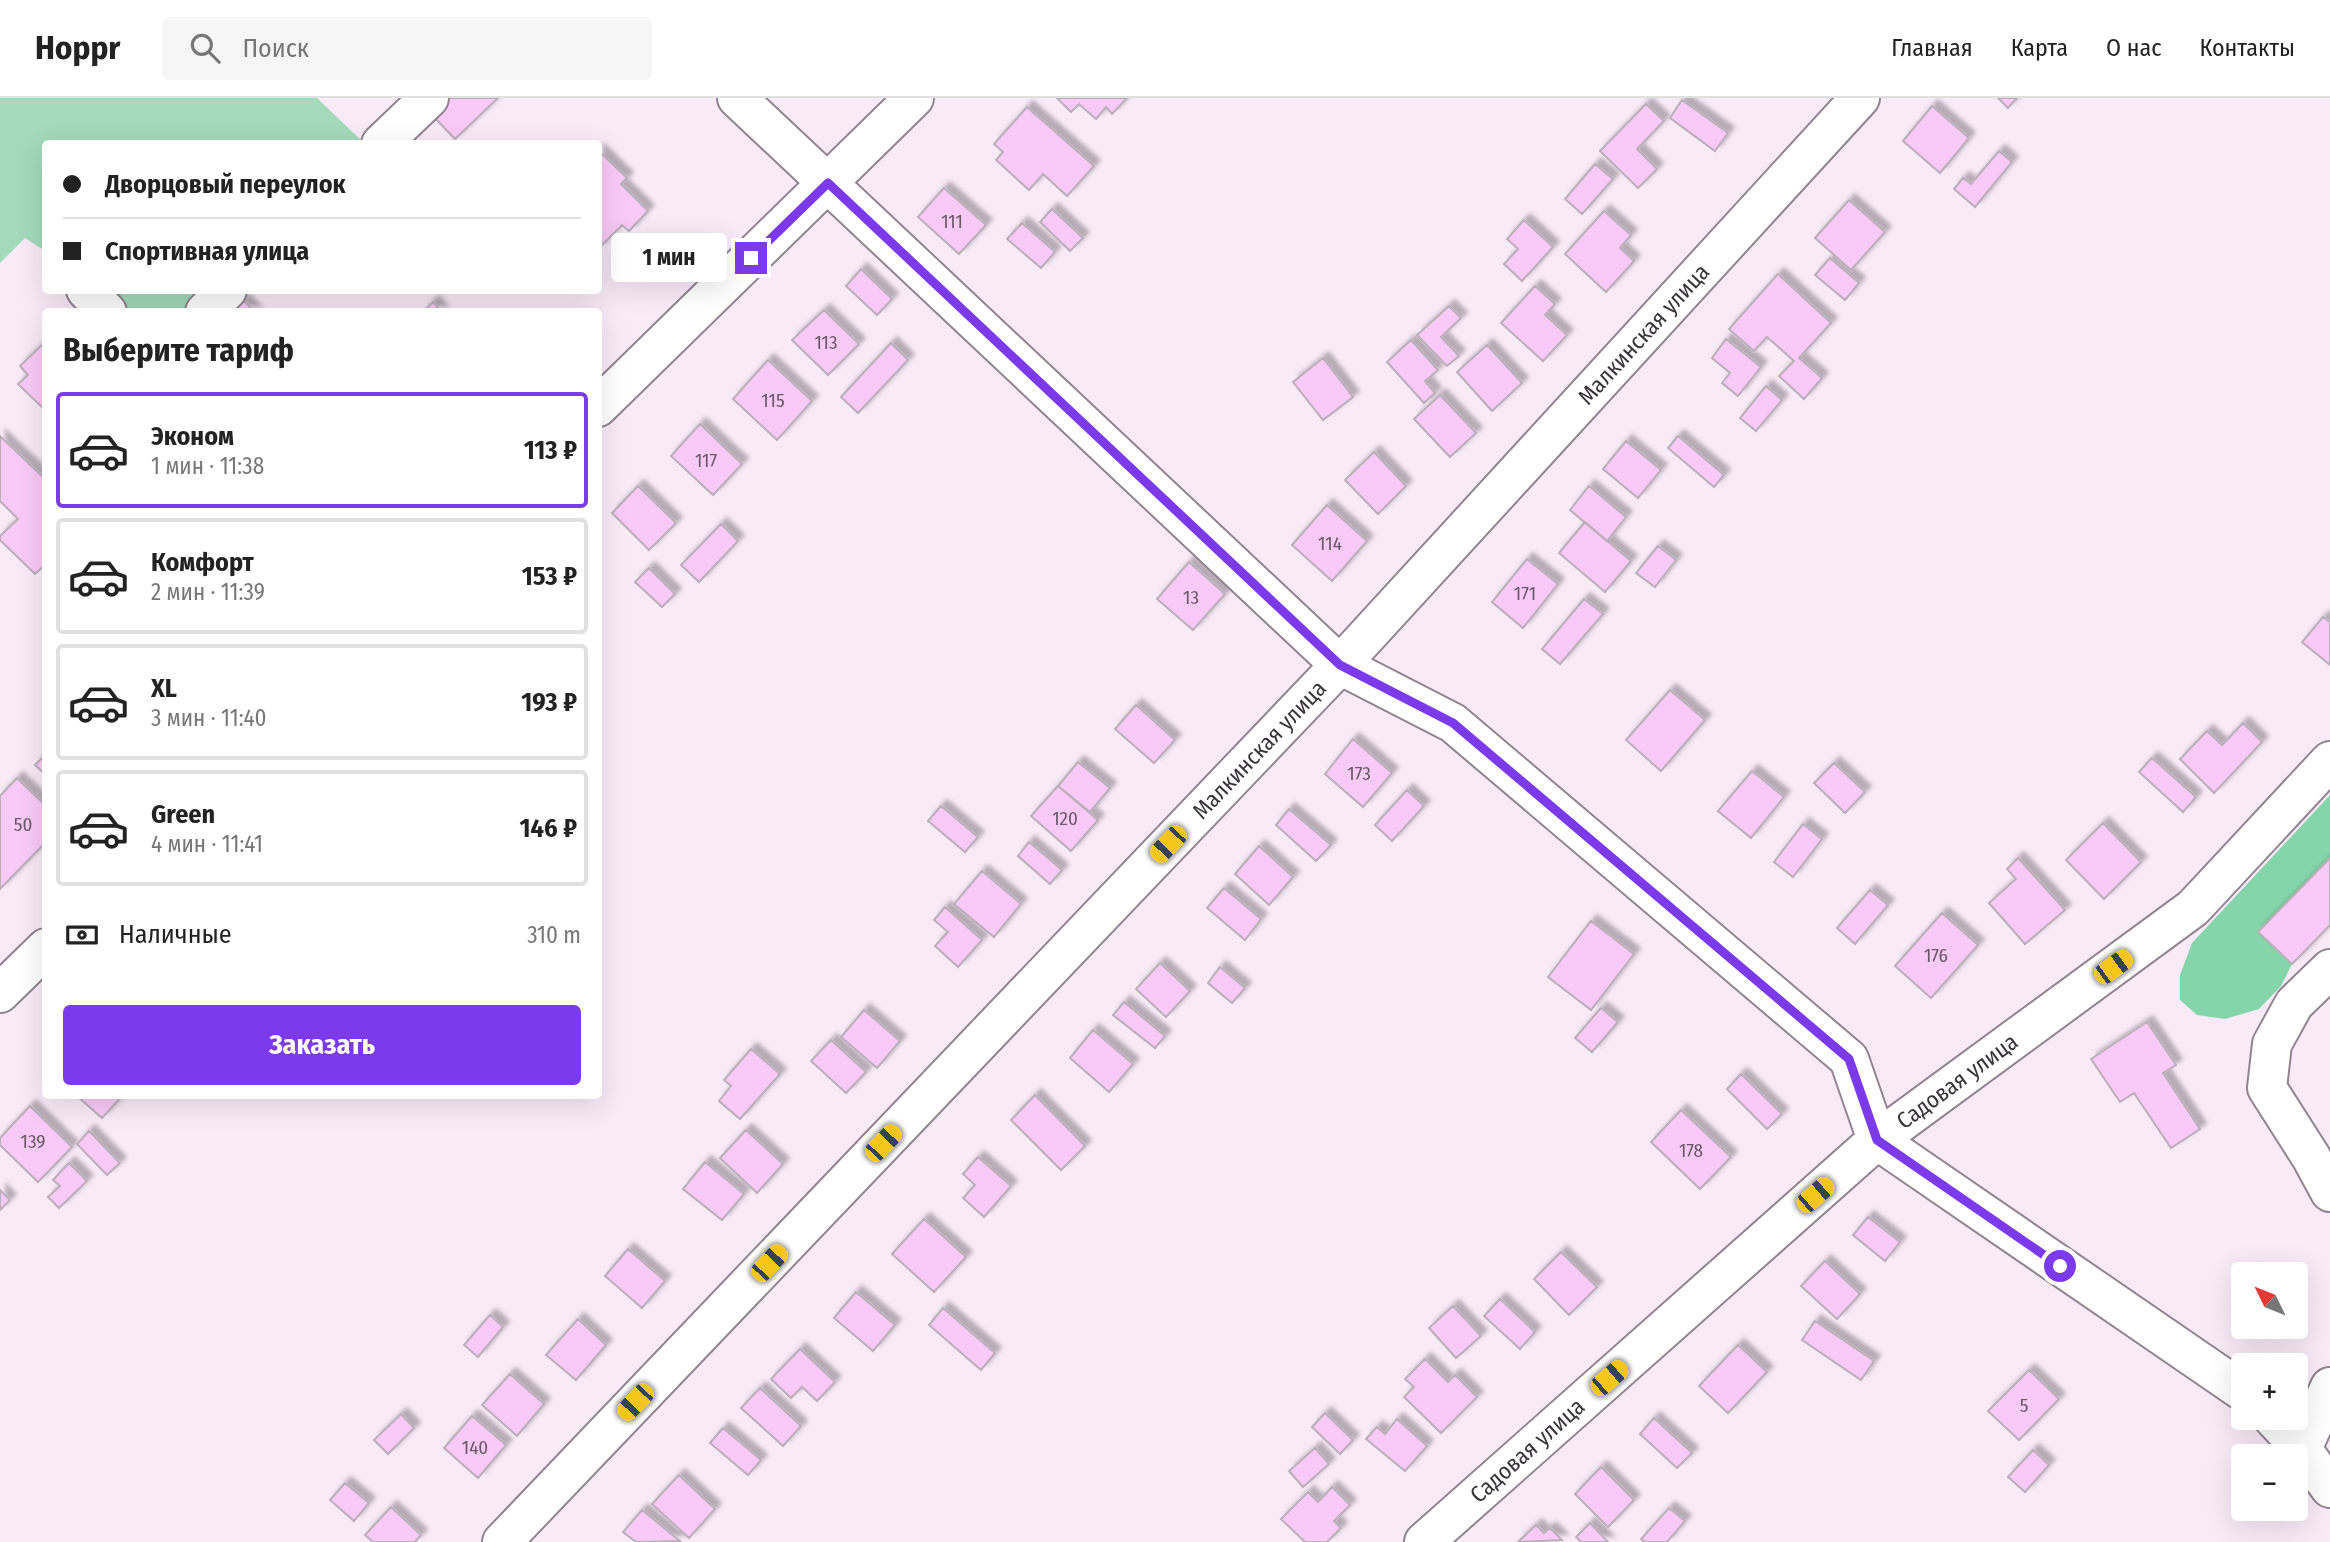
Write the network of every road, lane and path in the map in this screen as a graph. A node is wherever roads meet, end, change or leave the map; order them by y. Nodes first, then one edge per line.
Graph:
1 (429, 98) edge
2 (737, 98) edge
3 (914, 98) edge
4 (1860, 98) edge
5 (385, 140) edge
6 (828, 183) junction
7 (90, 294) edge
8 (223, 294) edge
9 (103, 308) edge
10 (209, 308) edge
11 (602, 403) edge
12 (1340, 665) junction
13 (2330, 761) edge
14 (42, 952) edge
15 (2330, 969) edge
16 (0, 993) edge
17 (1877, 1140) junction
18 (2330, 1192) edge
19 (2231, 1383) edge
20 (2330, 1387) edge
21 (2284, 1430) edge
22 (2297, 1444) edge
23 (2304, 1444) edge
24 (2308, 1457) edge
25 (2330, 1488) edge
26 (502, 1542) edge
27 (1424, 1542) edge

1 - 5 street
2 - 6 street
3 - 6 street
4 - 12 street, Малкинская улица
6 - 11 street
6 - 12 street
7 - 9 street
8 - 10 street
12 - 17 street
12 - 26 street, Малкинская улица
13 - 17 street, Садовая улица
14 - 16 street
15 - 18 street
17 - 19 street
17 - 27 street, Садовая улица
20 - 23 street
21 - 22 street
24 - 25 street

